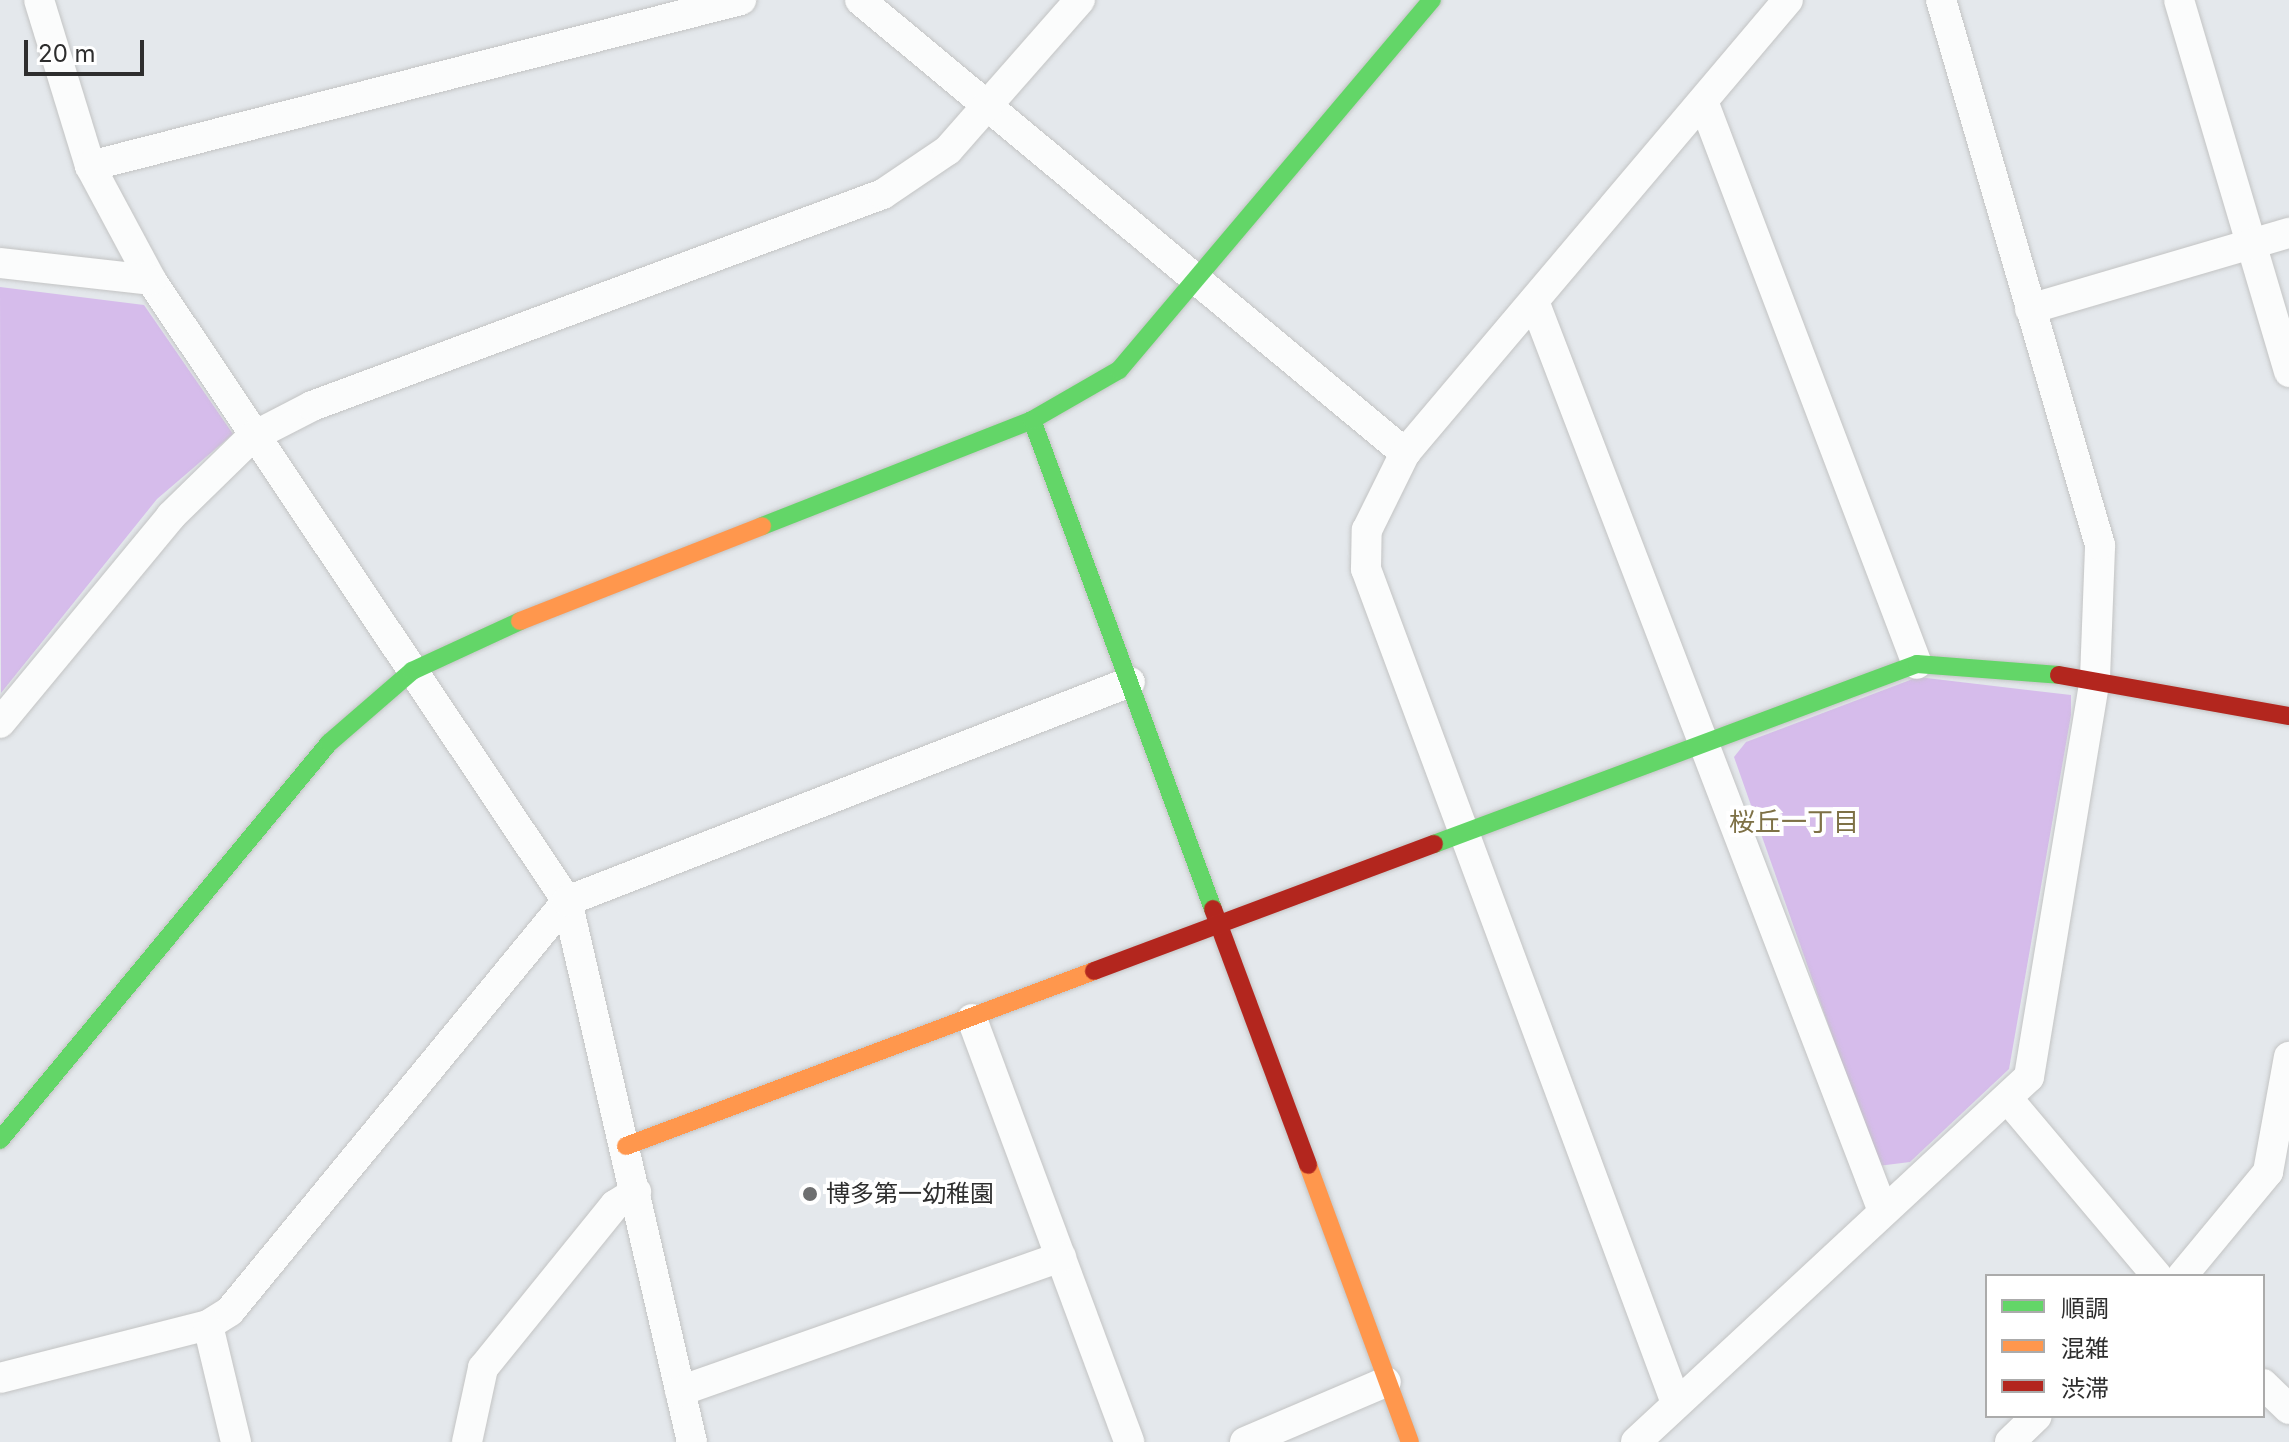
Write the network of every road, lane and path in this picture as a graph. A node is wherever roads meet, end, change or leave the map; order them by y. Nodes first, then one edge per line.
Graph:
1 (39, 0) edge
2 (741, 0) edge
3 (860, 0) edge
4 (1080, 0) edge
5 (1432, 0) edge
6 (1788, 0) edge
7 (1941, 0) edge
8 (2179, 0) edge
9 (1703, 101) junction
10 (990, 108) junction
11 (90, 166) junction
12 (2289, 233) edge
13 (2252, 244) junction
14 (0, 263) edge
15 (151, 280) junction
16 (1198, 284) junction
17 (1534, 301) junction
18 (2030, 309) junction
19 (2289, 372) edge
20 (1032, 420) junction
21 (252, 437) junction
22 (1405, 453) junction
23 (1917, 664) junction
24 (412, 671) junction
25 (2095, 678) junction
26 (1130, 682) junction
27 (2289, 716) edge
28 (0, 723) edge
29 (1704, 743) junction
30 (1463, 835) junction
31 (567, 901) junction
32 (1219, 924) junction
33 (972, 1019) junction
34 (2289, 1057) edge
35 (2008, 1099) junction
36 (0, 1140) edge
37 (626, 1146) junction
38 (636, 1192) junction
39 (1883, 1211) junction
40 (1061, 1257) junction
41 (2155, 1274) edge
42 (2184, 1274) edge
43 (208, 1325) junction
44 (0, 1378) edge
45 (1386, 1382) junction
46 (2265, 1386) edge
47 (680, 1391) junction
48 (1676, 1403) junction
49 (2289, 1409) edge
50 (2035, 1418) edge
51 (236, 1442) edge
52 (467, 1442) edge
53 (692, 1442) edge
54 (1129, 1442) edge
55 (1245, 1442) edge
56 (1410, 1442) edge
57 (1636, 1442) edge
58 (2010, 1442) edge

1 - 11 street
2 - 11 street
3 - 10 street
4 - 10 street
5 - 16 street
6 - 9 street
7 - 18 street
8 - 13 street
9 - 17 street
9 - 23 street
10 - 16 street
10 - 21 street
11 - 15 street
12 - 13 street
13 - 18 street
13 - 19 street
14 - 15 street
15 - 21 street
16 - 20 street
16 - 22 street
17 - 22 street
17 - 29 street
18 - 25 street
20 - 24 street
20 - 26 street
21 - 24 street
21 - 28 street
22 - 30 street
23 - 25 street
23 - 29 street
24 - 31 street
24 - 36 street
25 - 27 street
25 - 35 street
26 - 31 street
26 - 32 street
29 - 30 street
29 - 39 street
30 - 32 street
30 - 48 street
31 - 37 street
31 - 43 street
32 - 33 street
32 - 45 street
33 - 37 street
33 - 40 street
34 - 42 street
35 - 39 street
35 - 41 street
37 - 38 street
38 - 47 street
38 - 52 street
39 - 48 street
40 - 47 street
40 - 54 street
43 - 44 street
43 - 51 street
45 - 55 street
45 - 56 street
46 - 49 street
47 - 53 street
48 - 57 street
50 - 58 street

